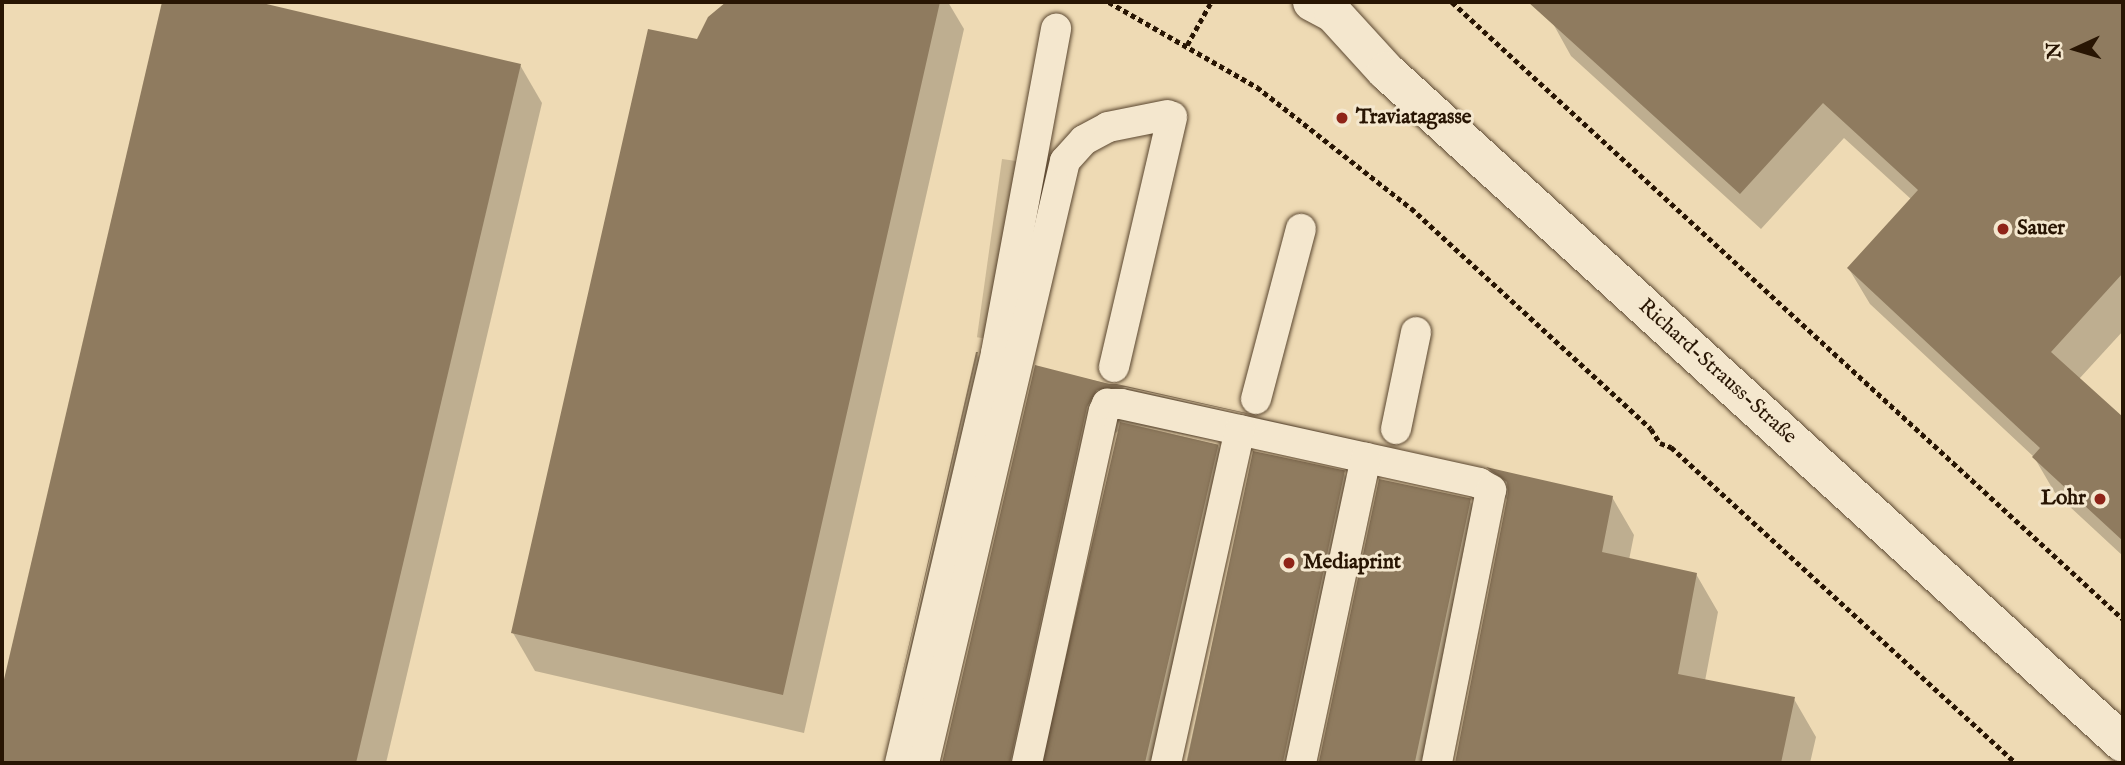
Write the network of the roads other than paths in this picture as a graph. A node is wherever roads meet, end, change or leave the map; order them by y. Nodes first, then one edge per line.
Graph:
1 (1312, 2) edge
2 (1056, 28) dead end
3 (1301, 229) dead end
4 (1416, 332) dead end
5 (1114, 367) dead end
6 (1256, 399) dead end
7 (1396, 429) dead end
8 (1240, 430) junction
9 (1366, 458) junction
10 (2123, 743) edge
11 (901, 763) edge
12 (924, 763) edge
13 (1027, 763) edge
14 (1166, 763) edge
15 (1301, 763) edge
16 (1437, 763) edge

1 - 10 main road, Richard-Strauss-Straße
2 - 11 lane
3 - 6 lane
4 - 7 lane
5 - 12 lane
8 - 9 lane
8 - 13 lane
8 - 14 lane
9 - 15 lane
9 - 16 lane

